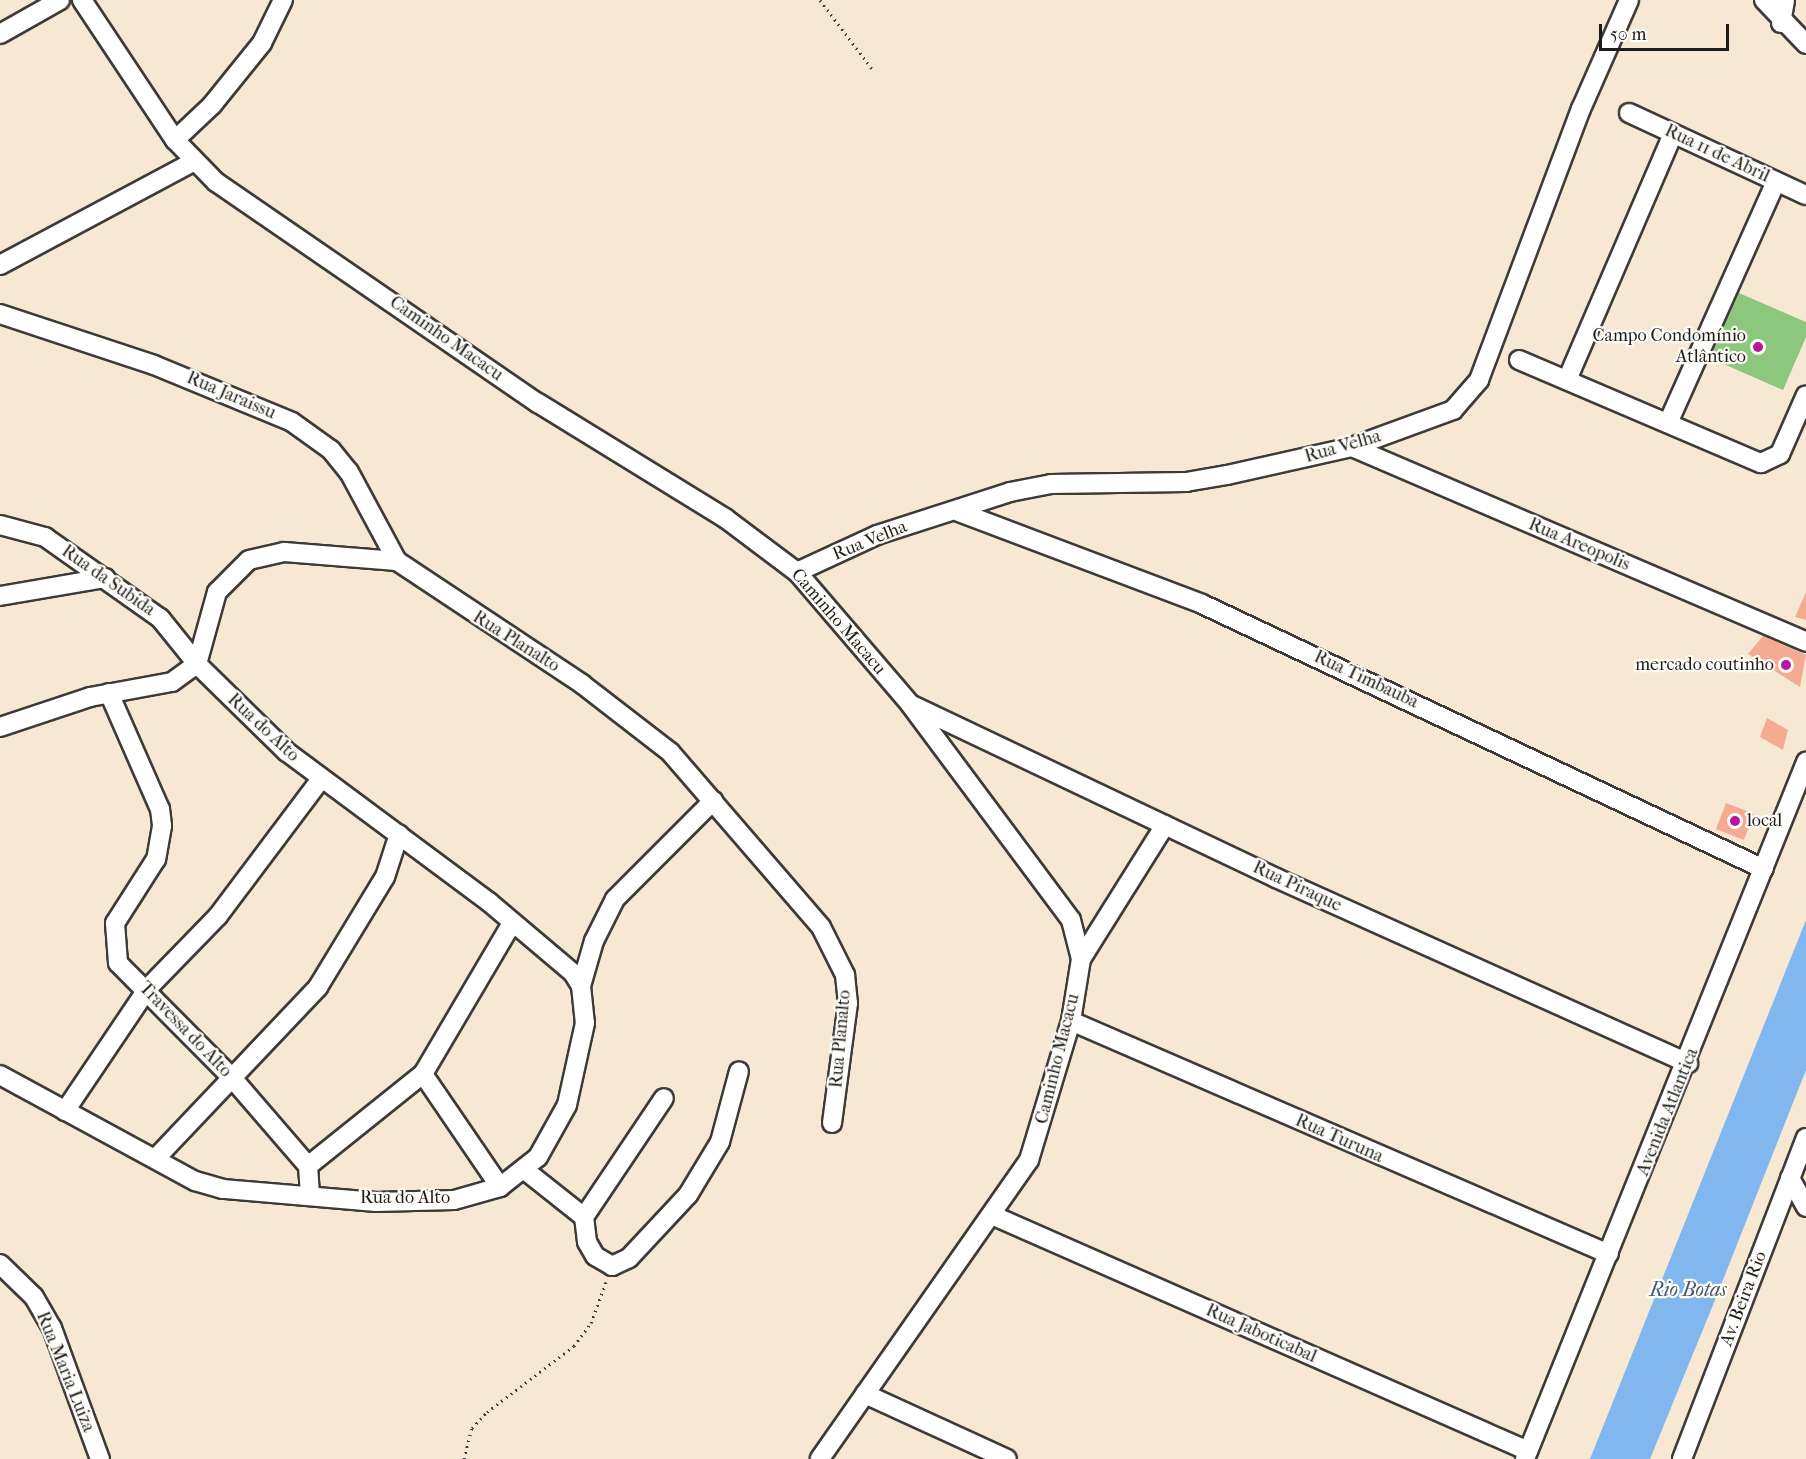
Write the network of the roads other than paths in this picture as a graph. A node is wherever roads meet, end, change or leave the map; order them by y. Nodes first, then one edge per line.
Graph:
1 (60, 0) edge
2 (81, 0) edge
3 (283, 0) edge
4 (1629, 0) edge
5 (1764, 0) edge
6 (1785, 0) edge
7 (1780, 23) junction
8 (0, 34) edge
9 (1806, 45) edge
10 (1629, 113) dead end
11 (1673, 134) junction
12 (174, 140) junction
13 (193, 162) junction
14 (1776, 182) junction
15 (1806, 195) edge
16 (0, 265) edge
17 (0, 314) edge
18 (1520, 360) dead end
19 (1567, 380) junction
20 (1806, 395) edge
21 (1668, 423) junction
22 (1799, 429) edge
23 (1352, 447) junction
24 (959, 512) junction
25 (0, 525) edge
26 (397, 561) junction
27 (797, 572) junction
28 (105, 578) junction
29 (0, 596) edge
30 (1806, 642) edge
31 (197, 664) junction
32 (109, 693) junction
33 (910, 704) junction
34 (0, 727) edge
35 (1806, 762) edge
36 (321, 779) junction
37 (713, 801) junction
38 (1165, 825) junction
39 (399, 834) junction
40 (1764, 869) junction
41 (512, 923) junction
42 (1081, 959) junction
43 (581, 986) junction
44 (148, 988) junction
45 (1071, 1021) junction
46 (1688, 1063) junction
47 (739, 1071) dead end
48 (423, 1074) junction
49 (0, 1075) edge
50 (233, 1079) junction
51 (664, 1098) dead end
52 (65, 1111) junction
53 (832, 1123) dead end
54 (1806, 1138) edge
55 (156, 1158) junction
56 (308, 1166) junction
57 (526, 1171) junction
58 (1791, 1178) junction
59 (500, 1187) junction
60 (310, 1192) junction
61 (1806, 1207) edge
62 (994, 1216) junction
63 (584, 1217) junction
64 (1609, 1254) junction
65 (0, 1264) edge
66 (865, 1394) junction
67 (1526, 1455) edge
68 (1688, 1455) edge
69 (100, 1459) edge
70 (820, 1459) edge
71 (1007, 1459) edge

1 - 8 street
2 - 12 street, Caminho Macacu
3 - 12 street
4 - 23 street, Rua Velha
5 - 7 street
6 - 7 street
7 - 9 street
10 - 11 street, Rua 11 de Abril
11 - 14 street, Rua 11 de Abril
11 - 19 street
12 - 13 street, Caminho Macacu
13 - 16 street
13 - 27 street, Caminho Macacu
14 - 15 street, Rua 11 de Abril
14 - 21 street
17 - 26 street, Rua Jaraissu
18 - 19 street
19 - 21 street
20 - 22 street
21 - 22 street
23 - 24 street, Rua Velha
23 - 30 street, Rua Areopolis
24 - 27 street, Rua Velha
24 - 40 street, Rua Timbauba
25 - 28 street, Rua da Subida
26 - 31 street, Rua Planalto
26 - 37 street, Rua Planalto
27 - 33 street, Caminho Macacu
28 - 29 street
28 - 31 street, Rua da Subida
31 - 32 street
31 - 36 street, Rua do Alto
32 - 34 street
32 - 44 street, Travessa do Alto
33 - 38 street, Rua Piraque
33 - 42 street, Caminho Macacu
35 - 40 street, Avenida Atlantica
36 - 39 street, Rua do Alto
36 - 44 street
37 - 43 street
37 - 53 street, Rua Planalto
38 - 42 street
38 - 46 street, Rua Piraque
39 - 41 street, Rua do Alto
39 - 50 street
40 - 46 street, Avenida Atlantica
41 - 43 street, Rua do Alto
41 - 48 street
42 - 45 street, Caminho Macacu
43 - 57 street, Rua do Alto
44 - 50 street, Travessa do Alto
44 - 52 street
45 - 62 street, Caminho Macacu
45 - 64 street, Rua Turuna
46 - 64 street, Avenida Atlantica
47 - 63 street
48 - 56 street
48 - 59 street
49 - 52 street, Rua do Alto
50 - 55 street
50 - 56 street, Travessa do Alto
51 - 63 street
52 - 55 street, Rua do Alto
54 - 58 street, Av. Beira Rio
55 - 60 street, Rua do Alto
56 - 60 street
57 - 59 street, Rua do Alto
57 - 63 street
58 - 61 street
58 - 68 street, Av. Beira Rio
59 - 60 street, Rua do Alto
62 - 66 street, Caminho Macacu
62 - 67 street, Rua Jaboticabal
64 - 67 street, Avenida Atlantica
65 - 69 street, Rua Maria Luiza
66 - 70 street, Caminho Macacu
66 - 71 street

